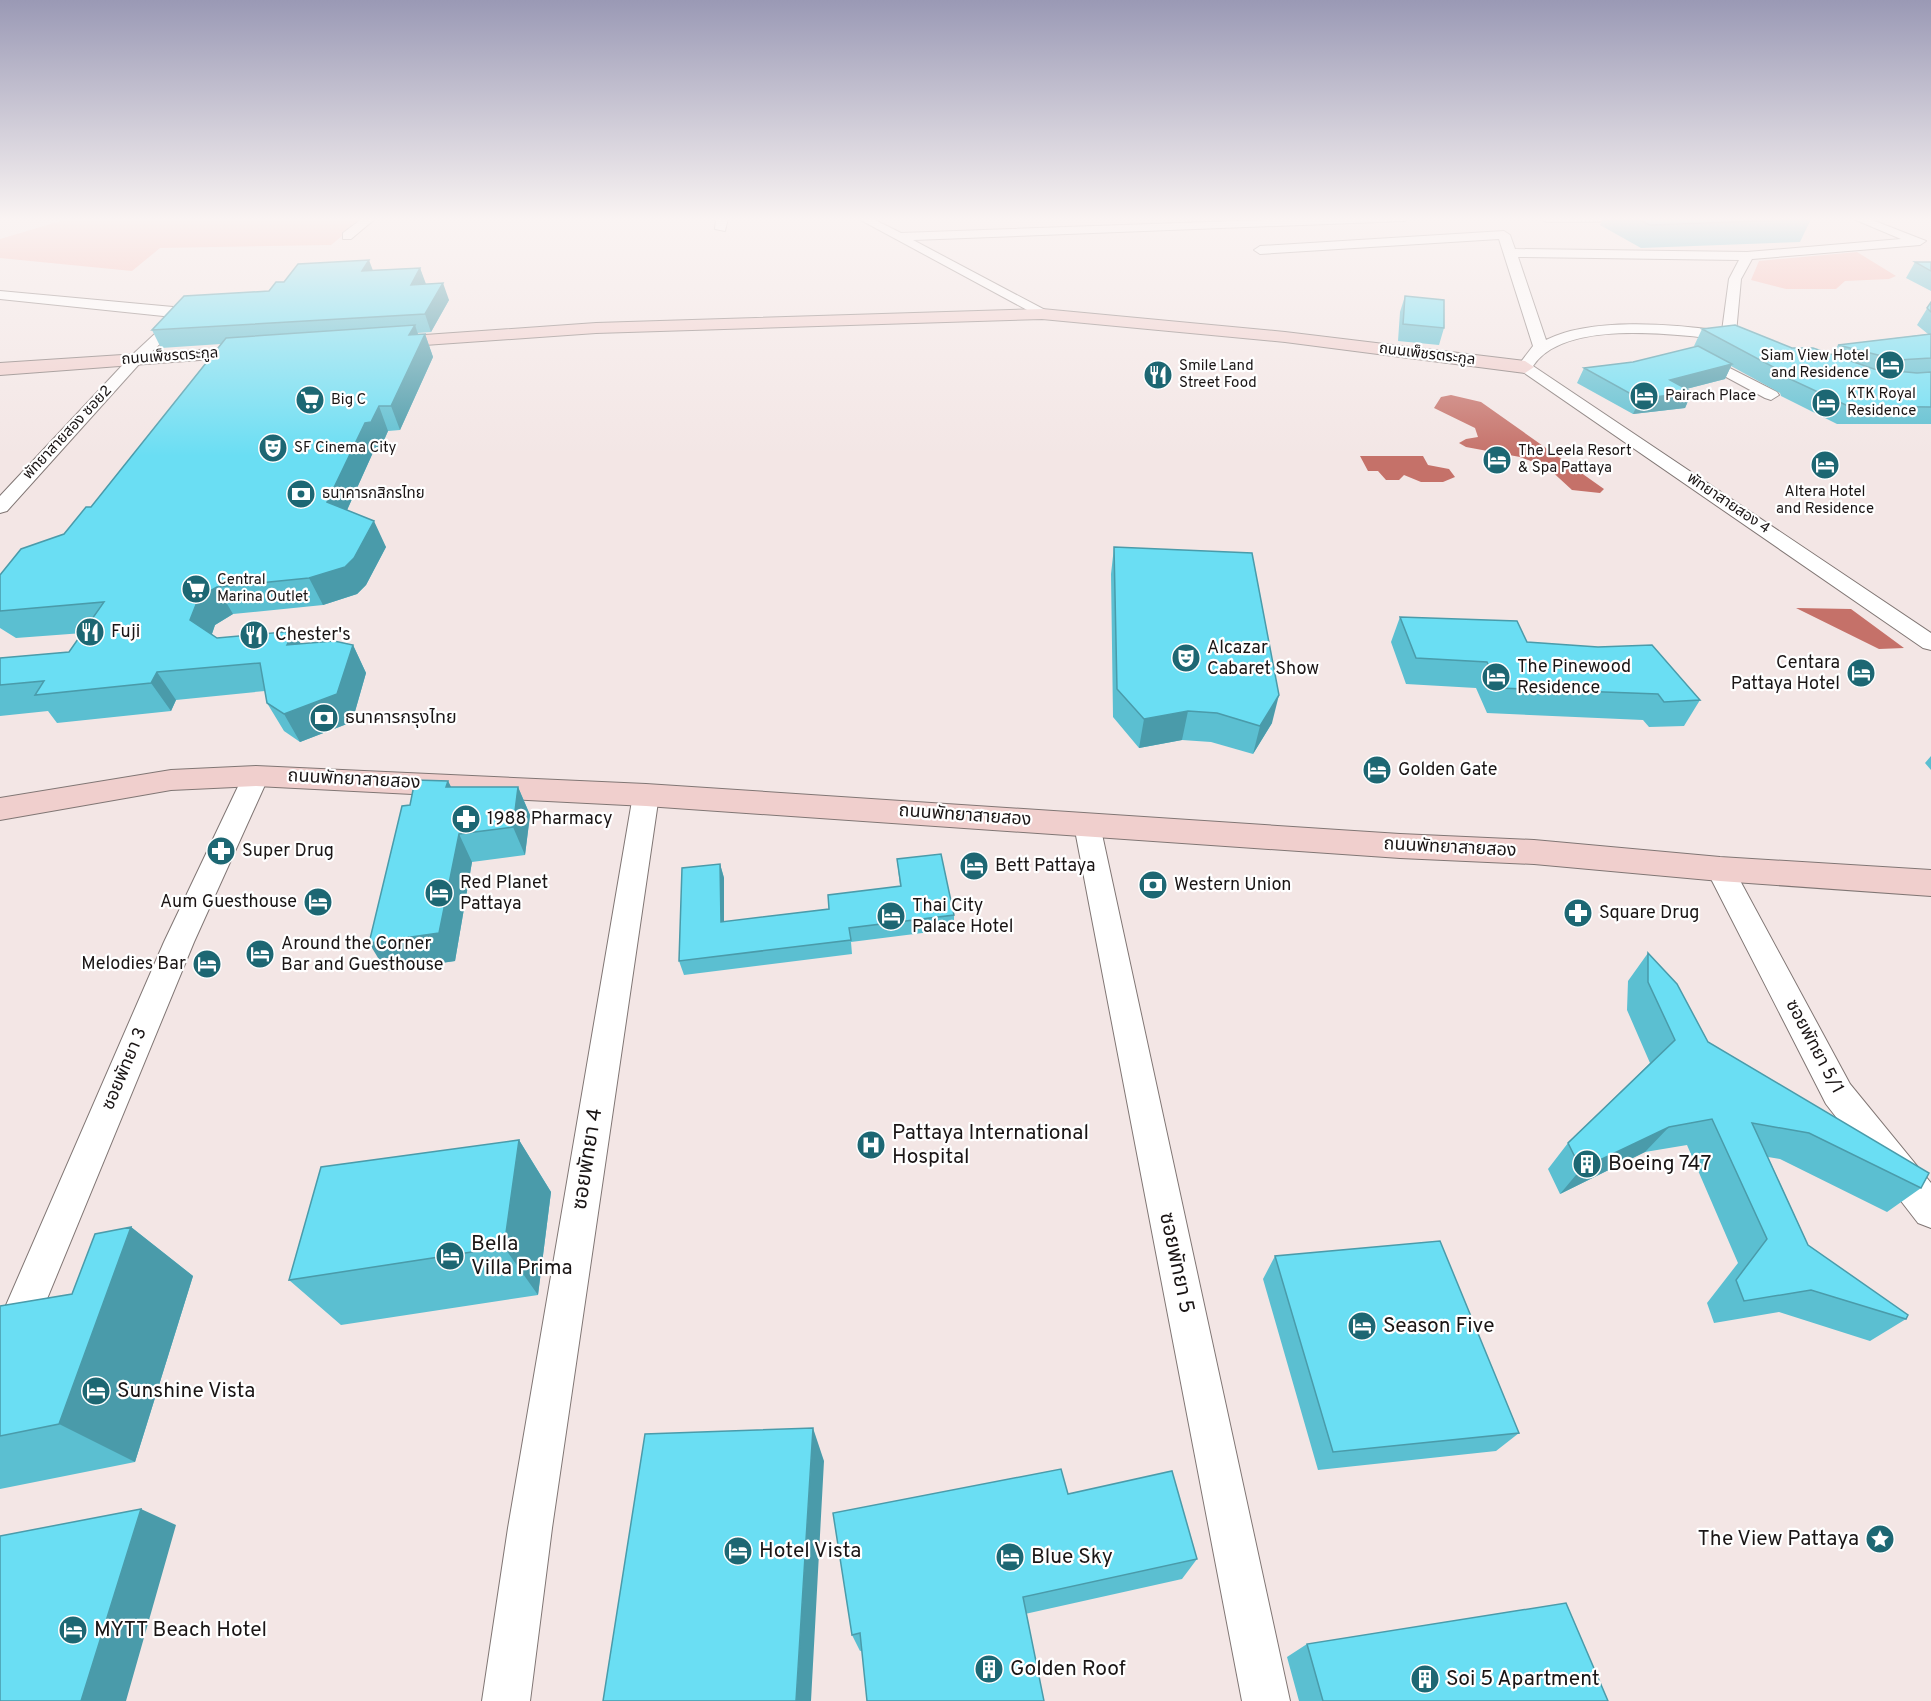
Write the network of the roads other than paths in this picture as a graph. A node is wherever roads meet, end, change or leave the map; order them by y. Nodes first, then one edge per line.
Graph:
1 (35, 297) edge
2 (1011, 297) edge
3 (1524, 297) edge
4 (1733, 297) edge
5 (1042, 314) junction
6 (1648, 329) junction
7 (1729, 336) junction
8 (360, 344) edge
9 (1541, 348) junction
10 (1740, 348) edge
11 (278, 350) edge
12 (136, 359) junction
13 (1525, 367) junction
14 (0, 369) edge
15 (1771, 395) dead end
16 (0, 507) edge
17 (1931, 643) edge
18 (256, 776) junction
19 (646, 795) junction
20 (0, 809) edge
21 (1087, 825) junction
22 (1720, 869) junction
23 (1928, 887) edge
24 (1931, 1211) edge
25 (0, 1365) edge
26 (506, 1701) edge
27 (1266, 1701) edge

1 - 12 street, พัทยาสายสอง ซอย2
2 - 5 street
3 - 9 street
4 - 7 street
5 - 8 street, ถนนเพ็ชรตระกูล
5 - 13 street, ถนนเพ็ชรตระกูล
6 - 7 street
6 - 9 street
6 - 15 street
7 - 10 street
9 - 13 street
11 - 12 street, ถนนเพ็ชรตระกูล
12 - 14 street, ถนนเพ็ชรตระกูล
12 - 16 street, พัทยาสายสอง ซอย2
13 - 17 street, พัทยาสายสอง 4
18 - 19 street, ถนนพัทยาสายสอง
18 - 20 street, ถนนพัทยาสายสอง
18 - 25 street, ซอยพัทยา 3
19 - 21 street, ถนนพัทยาสายสอง
19 - 26 street, ซอยพัทยา 4
21 - 22 street, ถนนพัทยาสายสอง
21 - 27 street, ซอยพัทยา 5
22 - 23 street, ถนนพัทยาสายสอง
22 - 24 street, ซอยพัทยา 5/1

